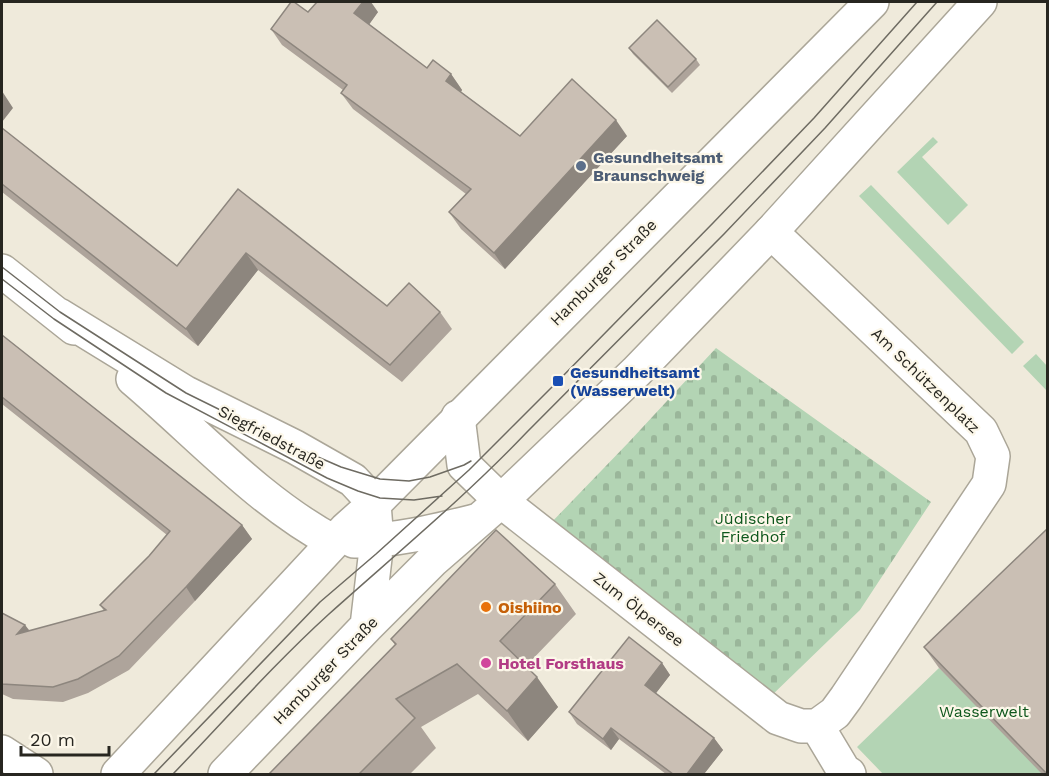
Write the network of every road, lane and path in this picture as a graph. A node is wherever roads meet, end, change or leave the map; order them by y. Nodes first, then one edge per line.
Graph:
1 (872, 2) edge
2 (980, 2) edge
3 (771, 232) junction
4 (2, 271) edge
5 (58, 315) junction
6 (220, 410) junction
7 (458, 417) junction
8 (201, 439) junction
9 (374, 504) junction
10 (490, 510) junction
11 (377, 541) junction
12 (334, 542) junction
13 (367, 626) junction
14 (817, 726) junction
15 (2, 752) edge
16 (36, 774) edge
17 (118, 774) edge
18 (225, 774) edge
19 (849, 774) edge

1 - 7 street, Hamburger Straße
2 - 3 street, Hamburger Straße
3 - 10 street, Hamburger Straße
3 - 14 street, Am Schützenplatz
4 - 5 street, Siegfriedstraße
5 - 6 street, Siegfriedstraße
5 - 8 street, Siegfriedstraße
6 - 8 street
6 - 9 street, Siegfriedstraße
7 - 9 street, Hamburger Straße
7 - 10 street, Zum Ölpersee
8 - 12 street, Siegfriedstraße
9 - 11 street
9 - 12 street, Hamburger Straße
10 - 11 street
10 - 13 street, Hamburger Straße
10 - 14 street, Zum Ölpersee
11 - 12 street
11 - 13 street
12 - 17 street, Hamburger Straße
13 - 18 street, Hamburger Straße
14 - 19 street
15 - 16 street

